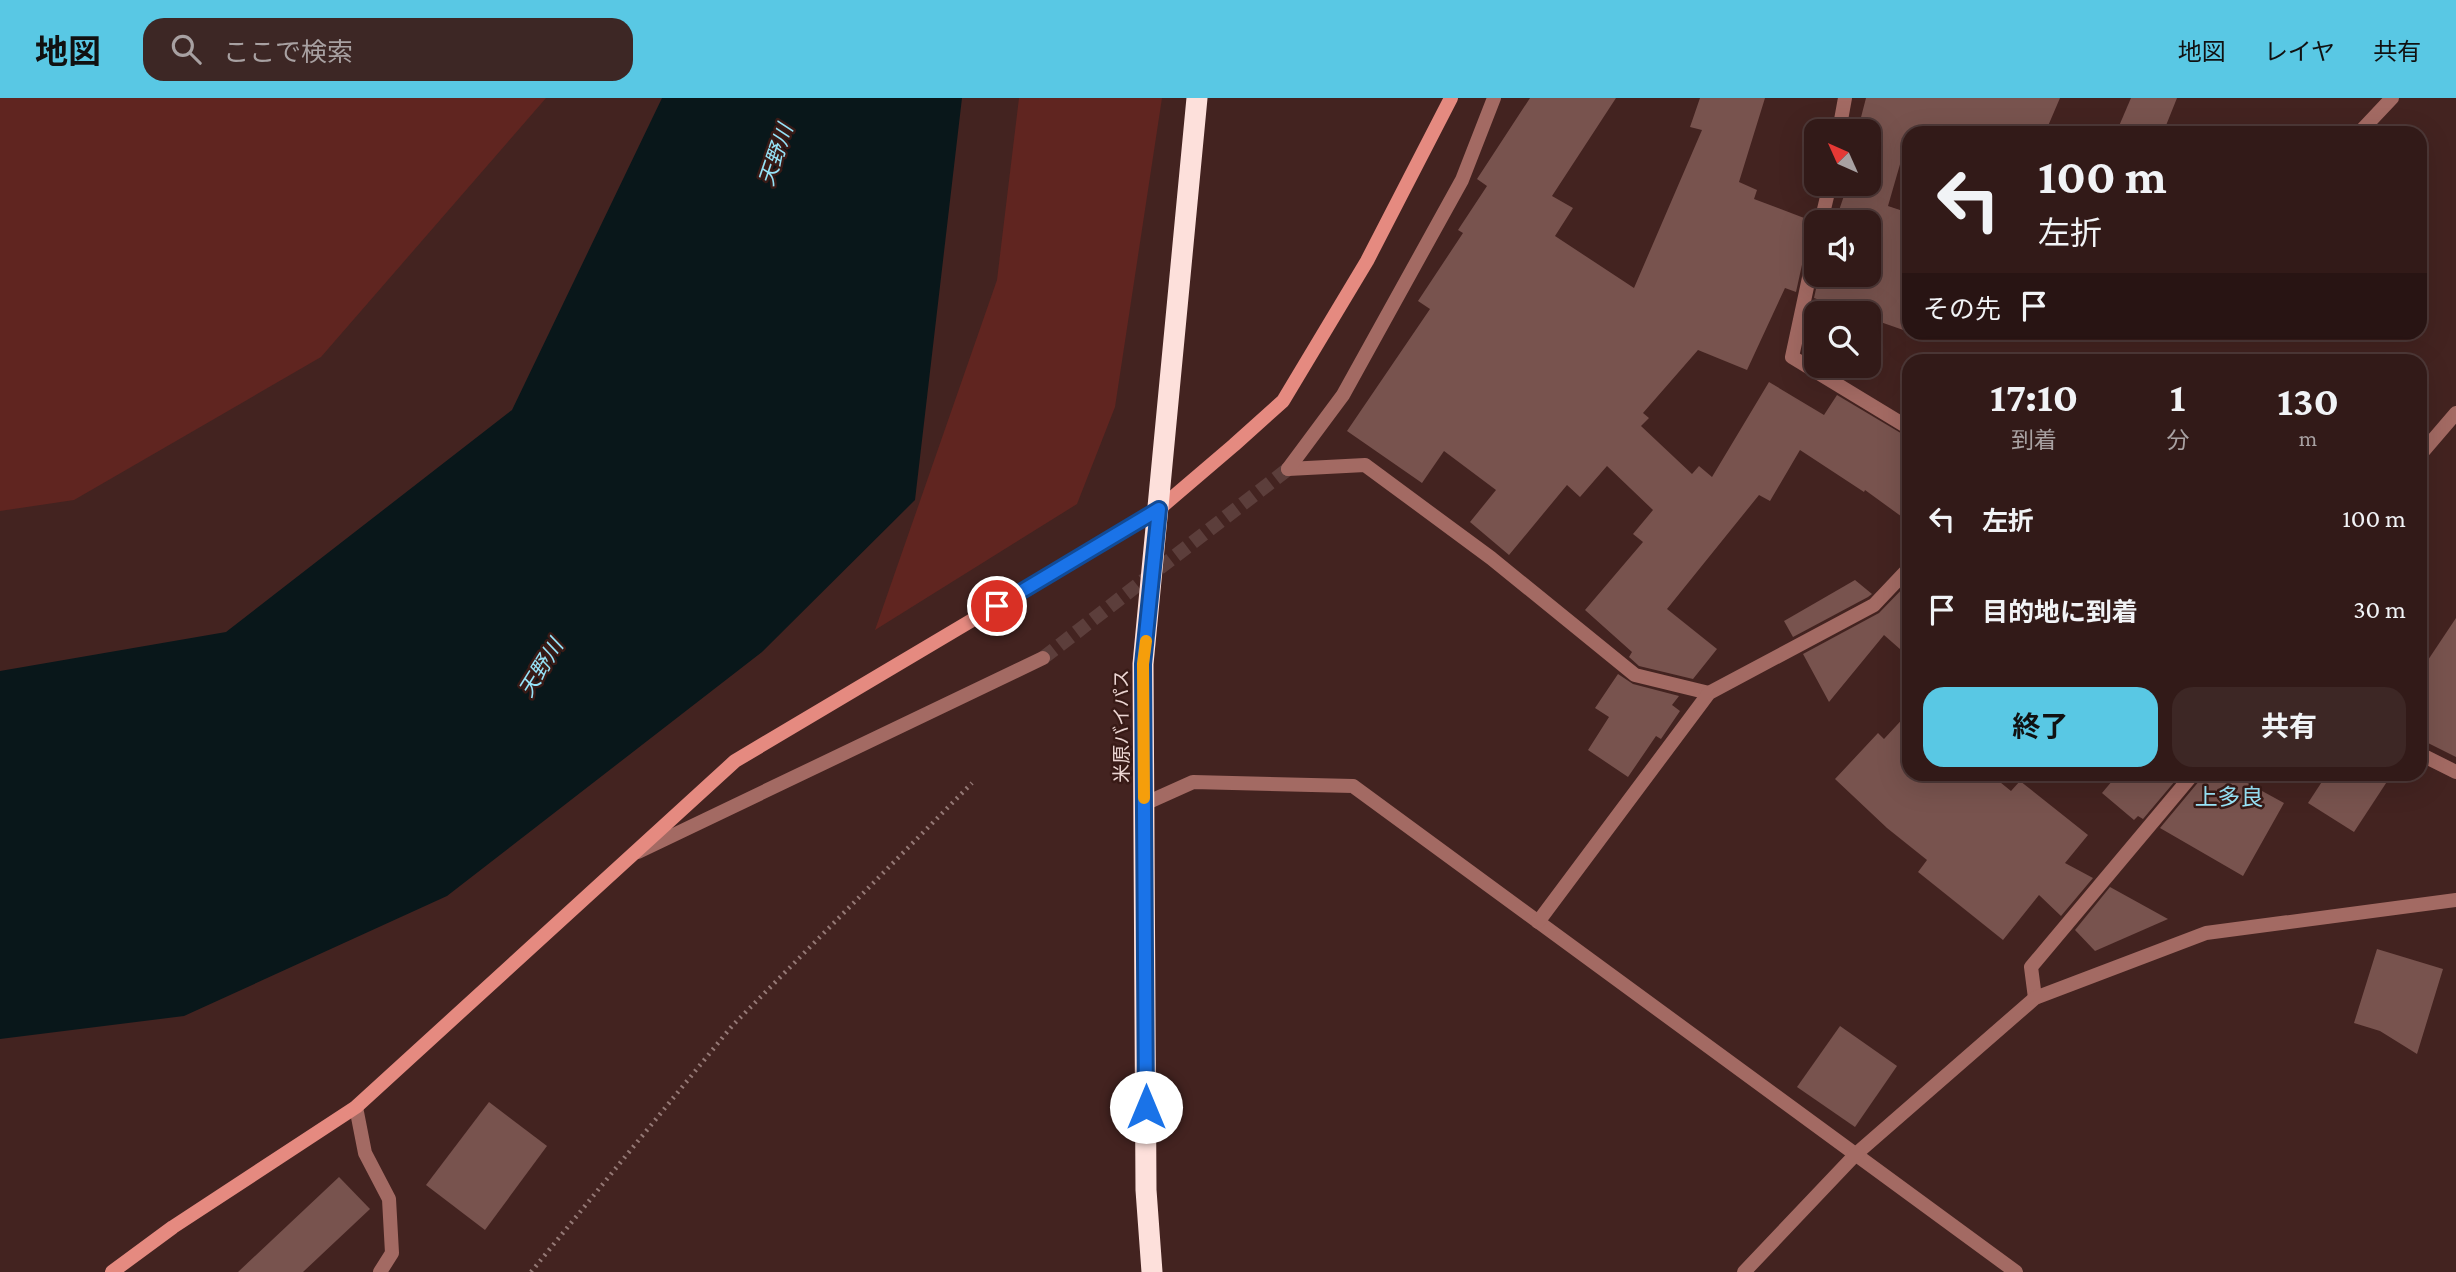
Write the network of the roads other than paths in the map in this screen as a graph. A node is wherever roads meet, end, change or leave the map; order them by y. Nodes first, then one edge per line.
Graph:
1 (1197, 98) edge
2 (1451, 98) edge
3 (1494, 98) edge
4 (1845, 98) edge
5 (2392, 98) edge
6 (1841, 119) edge
7 (2366, 126) edge
8 (1807, 287) edge
9 (2456, 413) edge
10 (1902, 424) edge
11 (2427, 447) edge
12 (1159, 509) junction
13 (1902, 575) edge
14 (1043, 658) tunnel mouth
15 (1709, 693) junction
16 (2427, 758) edge
17 (2456, 772) edge
18 (2187, 781) edge
19 (1144, 804) junction
20 (633, 854) junction
21 (2456, 900) edge
22 (1538, 922) junction
23 (2035, 998) junction
24 (356, 1108) junction
25 (1856, 1154) junction
26 (112, 1272) edge
27 (380, 1272) edge
28 (1152, 1272) edge
29 (1745, 1272) edge
30 (2016, 1272) edge

1 - 12 highway, 米原バイパス
2 - 12 street
3 - 15 street
4 - 6 street
5 - 7 street
8 - 10 street
9 - 11 street
12 - 19 highway, 米原バイパス
12 - 20 street
13 - 15 street
14 - 20 street
15 - 22 street
16 - 17 street
18 - 23 street
19 - 22 street
19 - 28 highway, 米原バイパス
20 - 24 street
21 - 23 street
22 - 25 street
23 - 25 street
24 - 26 street
24 - 27 street
25 - 29 street
25 - 30 street

